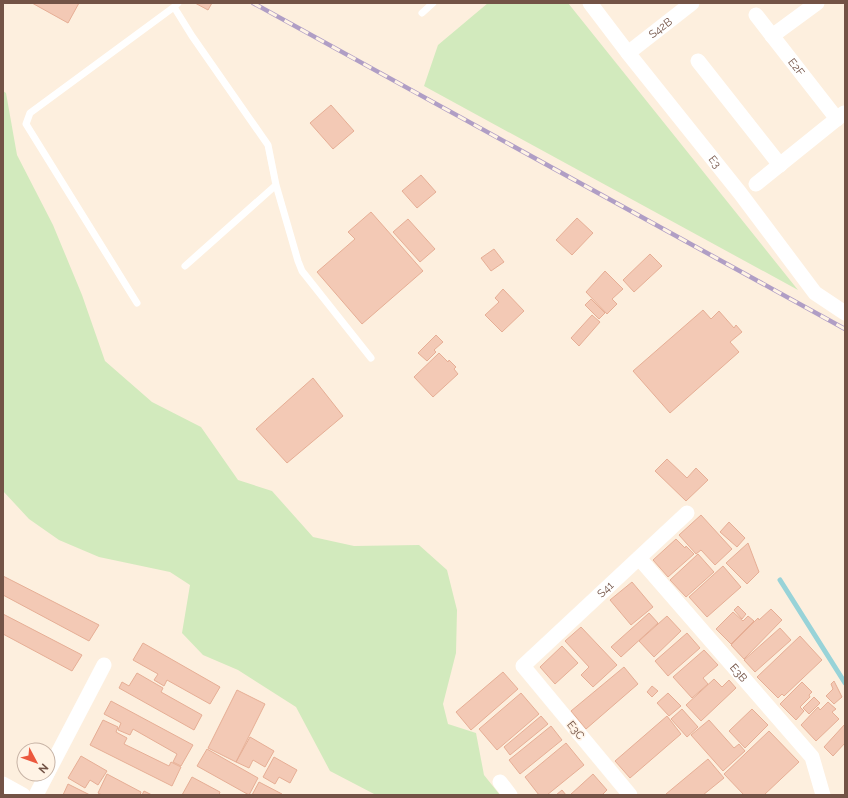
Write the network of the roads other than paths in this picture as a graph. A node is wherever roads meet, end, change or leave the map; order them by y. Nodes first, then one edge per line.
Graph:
1 (432, 3) edge
2 (590, 3) edge
3 (692, 3) edge
4 (817, 3) edge
5 (176, 5) edge
6 (422, 13) dead end
7 (756, 15) dead end
8 (772, 36) junction
9 (628, 53) junction
10 (698, 61) dead end
11 (841, 116) edge
12 (780, 165) junction
13 (756, 184) dead end
14 (276, 185) junction
15 (185, 266) dead end
16 (137, 303) dead end
17 (845, 314) edge
18 (371, 358) dead end
19 (687, 513) dead end
20 (639, 558) junction
21 (104, 665) dead end
22 (523, 666) joint
23 (56, 756) edge
24 (42, 782) edge
25 (500, 782) dead end
26 (3, 784) edge
27 (625, 793) edge
28 (23, 795) edge
29 (36, 795) edge
30 (510, 795) edge
31 (823, 795) edge

1 - 6 lane
2 - 9 street, E3
3 - 9 street, S42B
4 - 8 street
5 - 14 lane
5 - 16 lane
7 - 8 street, E2F
8 - 11 street, E2F
9 - 17 street, E3
10 - 12 street
11 - 12 street
12 - 13 street
14 - 15 lane
14 - 18 lane
19 - 20 street, S41
20 - 22 street, S41
20 - 31 street, E3B
21 - 23 street
22 - 27 street, E3C
24 - 29 street
25 - 30 street
26 - 28 street

